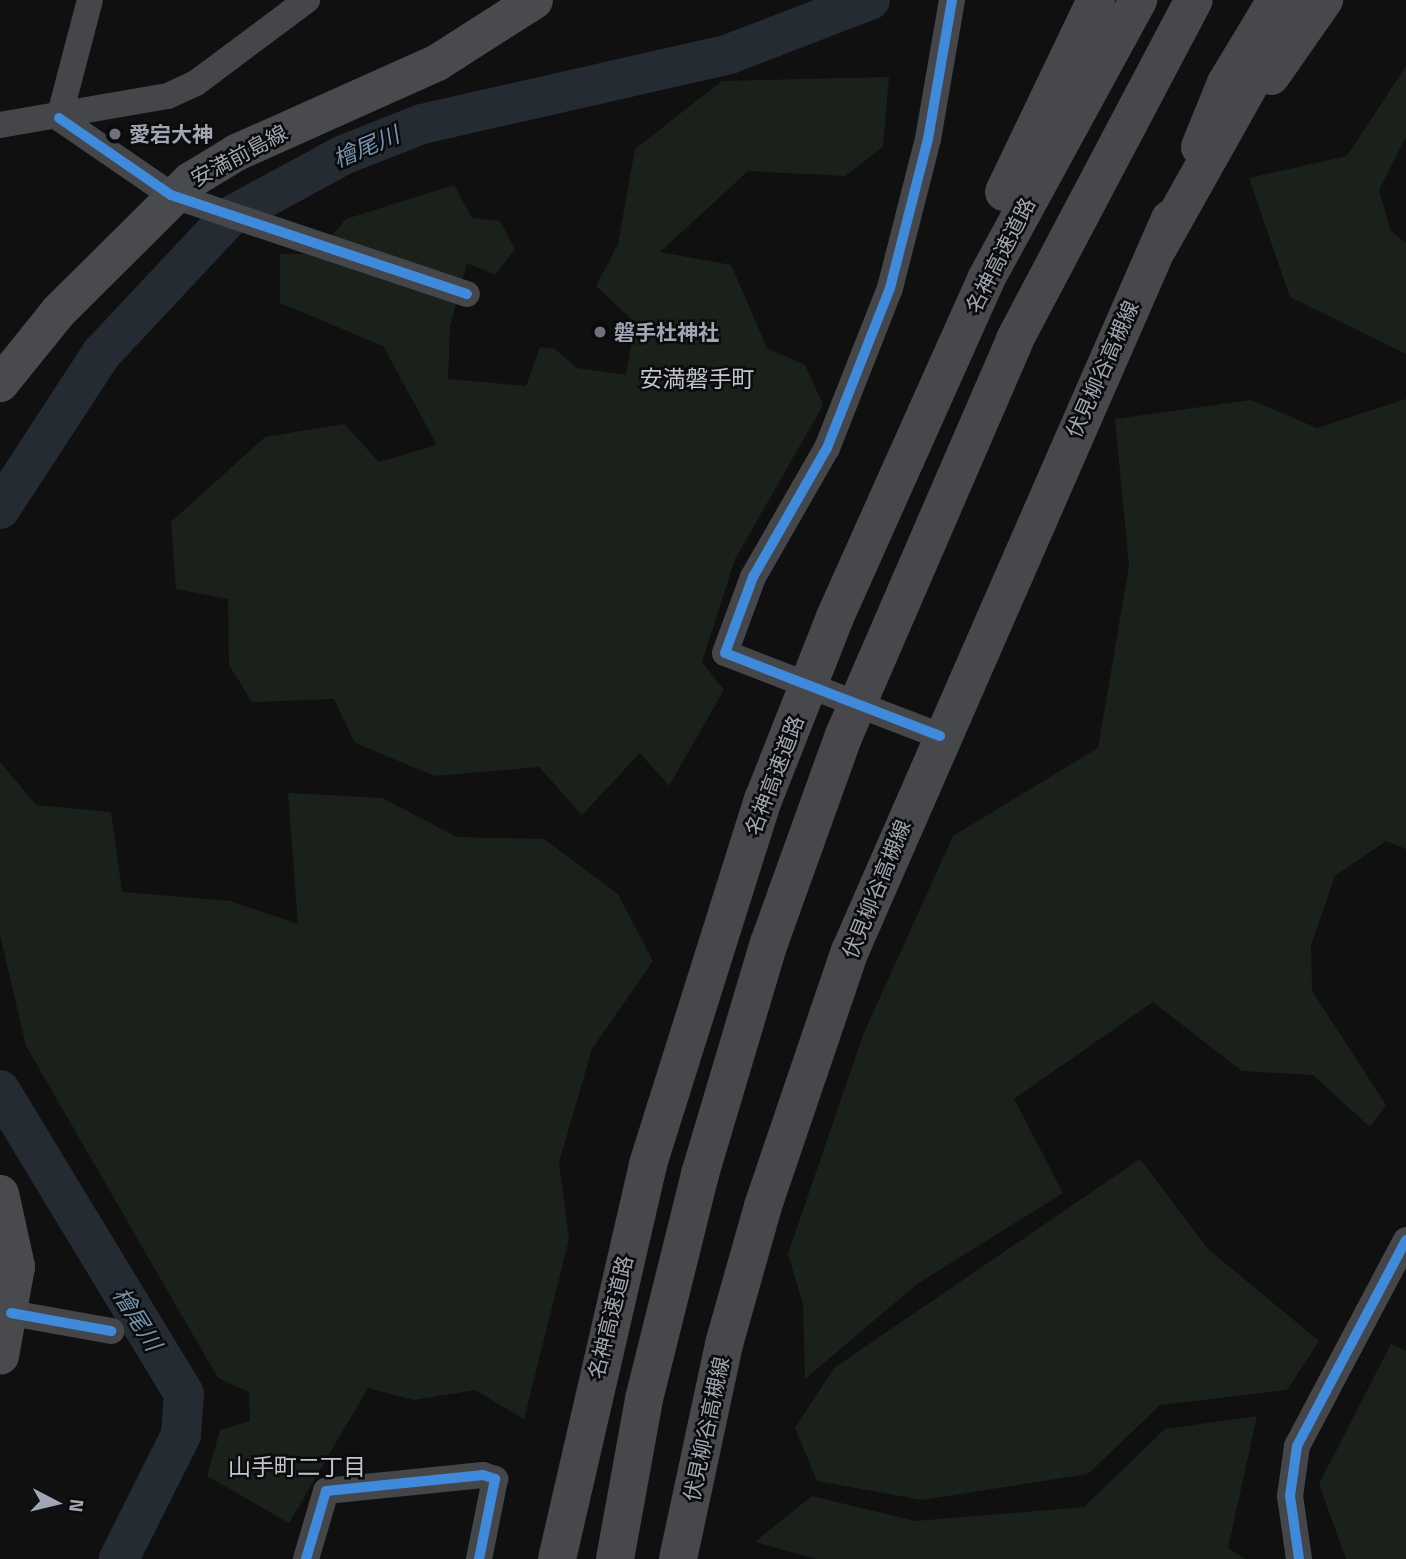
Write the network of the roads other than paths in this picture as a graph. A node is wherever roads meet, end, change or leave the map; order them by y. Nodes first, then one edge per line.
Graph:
1 (90, 0) edge
2 (307, 0) edge
3 (534, 0) edge
4 (952, 0) edge
5 (1096, 0) edge
6 (1138, 0) edge
7 (1194, 0) edge
8 (1276, 0) edge
9 (1297, 0) edge
10 (1324, 0) edge
11 (59, 118) junction
12 (0, 125) edge
13 (181, 199) junction
14 (1158, 248) junction
15 (467, 294) dead end
16 (0, 383) edge
17 (930, 732) junction
18 (0, 1193) edge
19 (1406, 1240) edge
20 (11, 1313) junction
21 (111, 1331) dead end
22 (0, 1356) edge
23 (306, 1559) edge
24 (479, 1559) edge
25 (542, 1559) edge
26 (557, 1559) edge
27 (615, 1559) edge
28 (678, 1559) edge
29 (1299, 1559) edge

1 - 11 street
2 - 11 street
3 - 13 main road, 安満前島線
4 - 17 street
5 - 25 highway
6 - 26 highway, 名神高速道路
7 - 27 highway
8 - 14 main road, 伏見柳谷高槻線
9 - 14 highway
10 - 14 main road, 伏見柳谷高槻線
11 - 12 street
11 - 13 street
13 - 15 street
13 - 16 main road, 安満前島線
14 - 17 main road, 伏見柳谷高槻線
17 - 28 main road, 伏見柳谷高槻線
18 - 20 main road
19 - 29 street
20 - 21 street
20 - 22 main road
23 - 24 street

